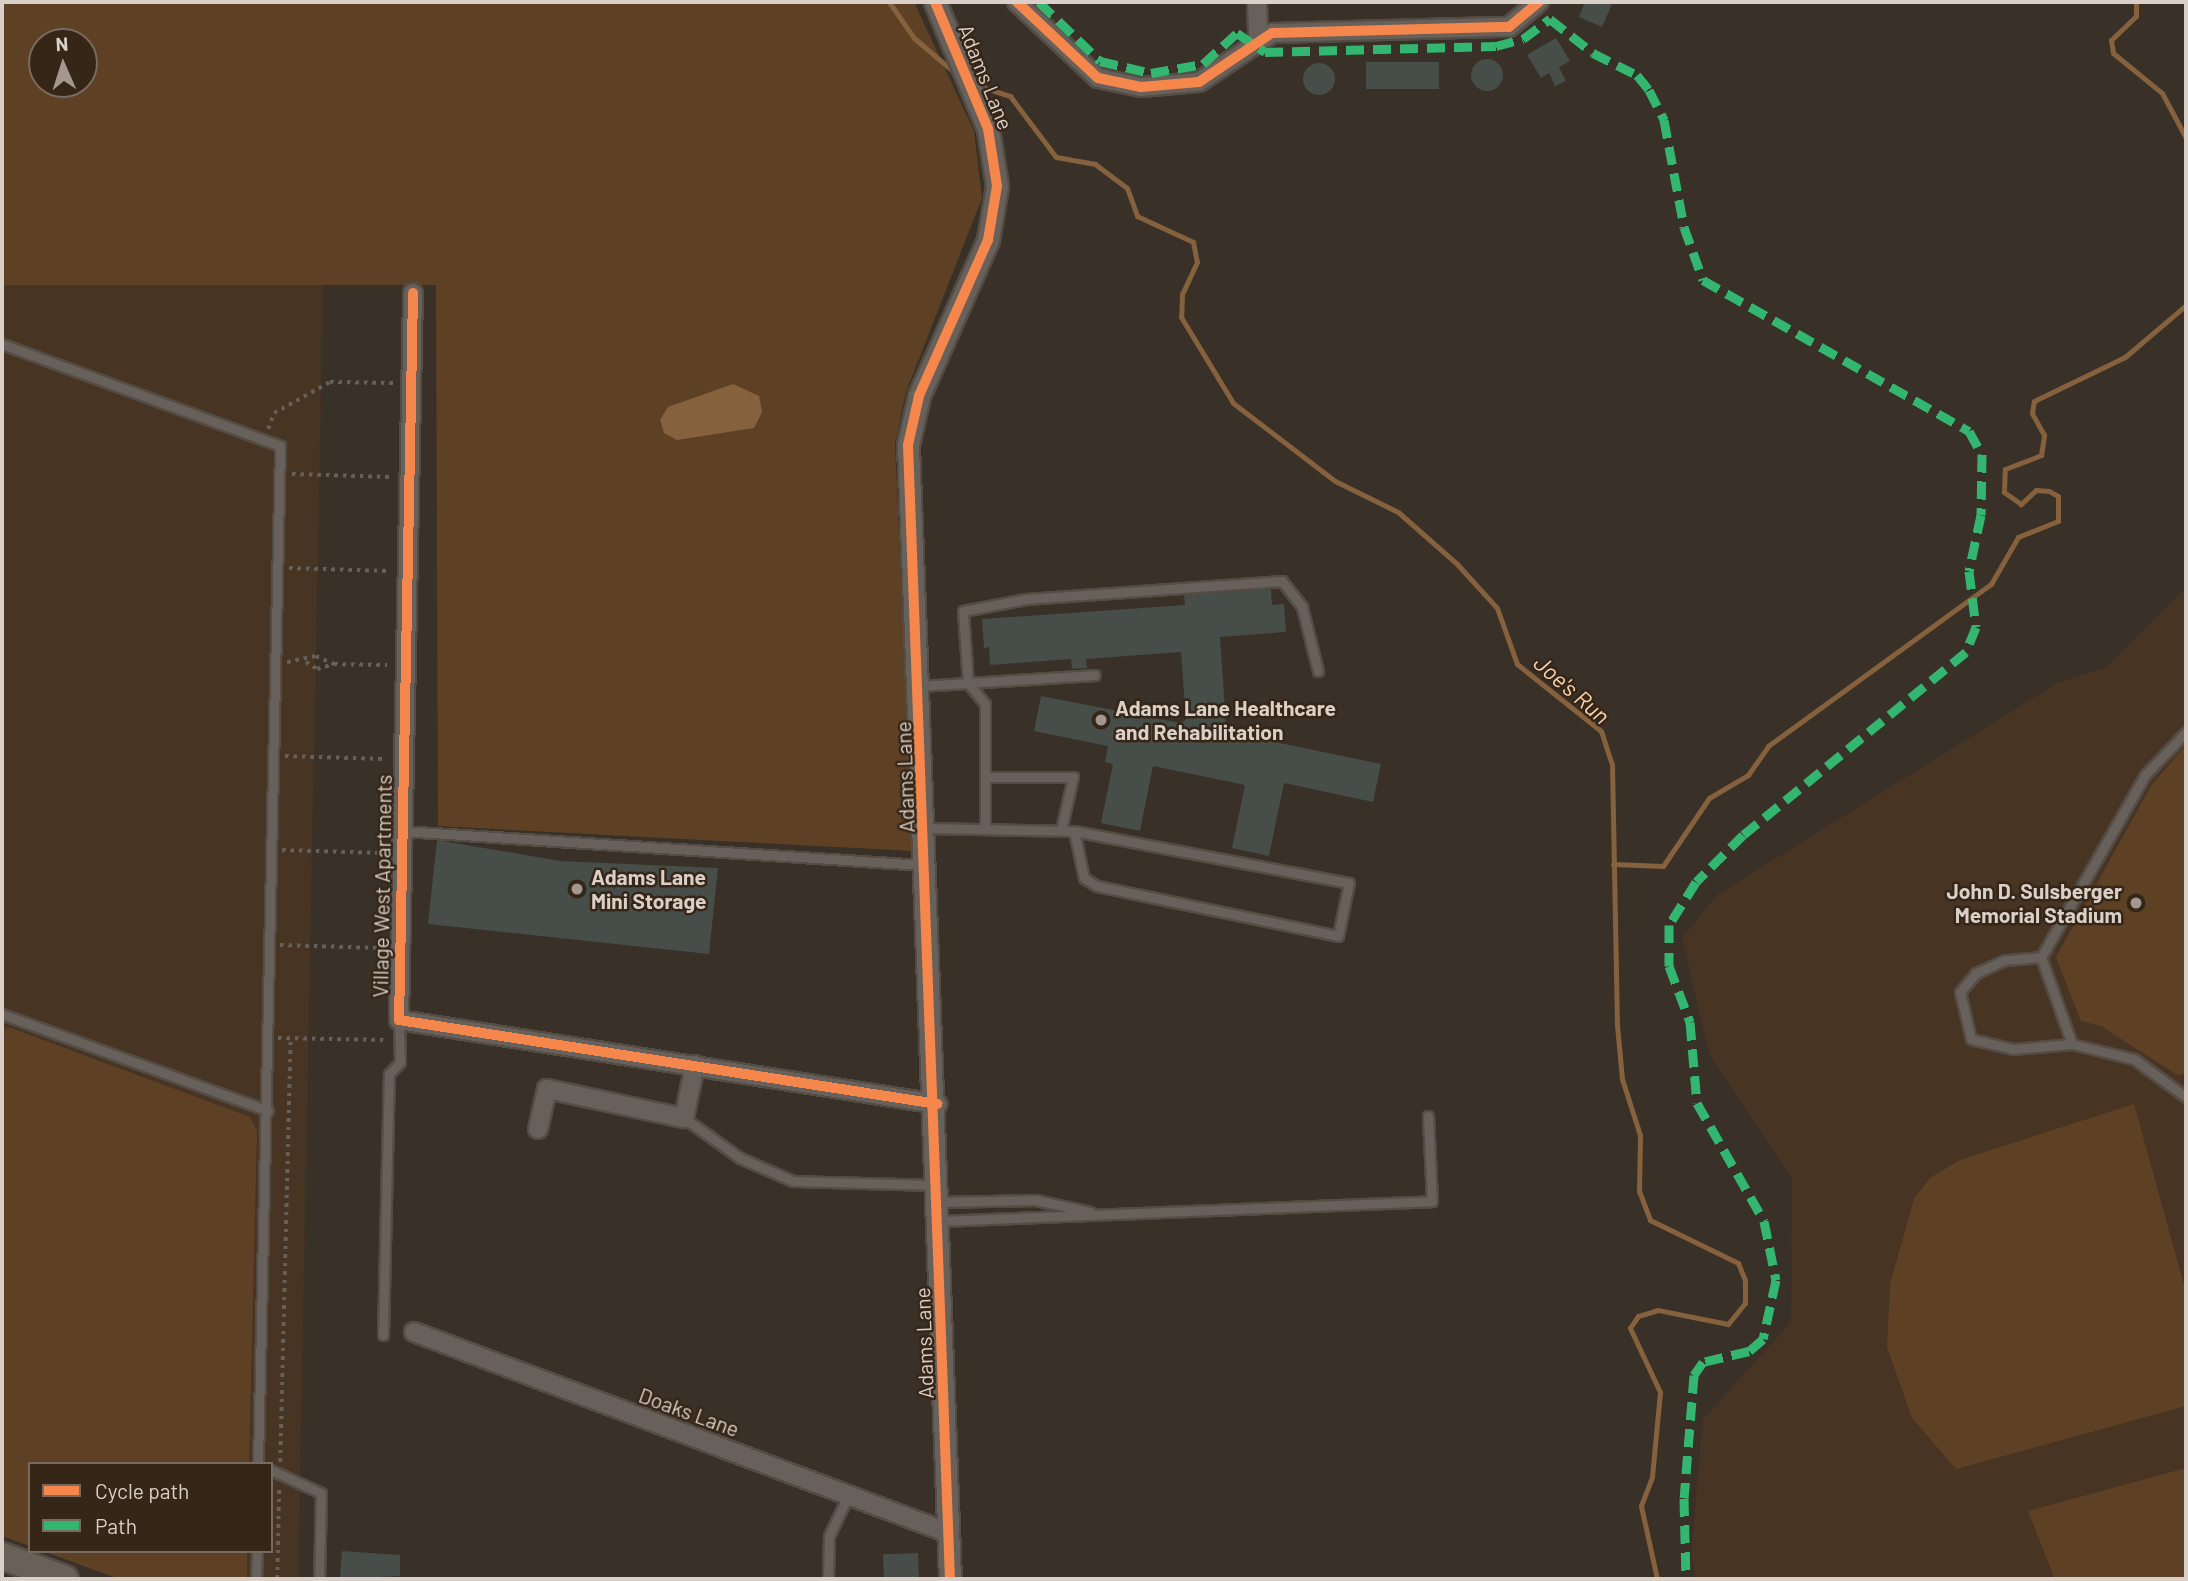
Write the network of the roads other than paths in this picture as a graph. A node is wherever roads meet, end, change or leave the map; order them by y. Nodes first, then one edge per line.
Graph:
1 (935, 2) edge
2 (1017, 2) edge
3 (1257, 2) edge
4 (1539, 2) edge
5 (1258, 38) junction
6 (412, 293) dead end
7 (2, 344) edge
8 (1318, 671) dead end
9 (1094, 675) dead end
10 (968, 683) junction
11 (920, 685) junction
12 (2186, 732) edge
13 (985, 777) junction
14 (985, 827) junction
15 (927, 828) junction
16 (1061, 830) junction
17 (401, 831) junction
18 (1074, 831) junction
19 (927, 865) junction
20 (2041, 957) junction
21 (2, 1014) edge
22 (400, 1020) junction
23 (2072, 1044) junction
24 (695, 1065) junction
25 (2186, 1097) edge
26 (937, 1104) junction
27 (268, 1111) junction
28 (1428, 1116) dead end
29 (684, 1118) junction
30 (538, 1129) dead end
31 (939, 1203) junction
32 (1098, 1214) junction
33 (414, 1332) dead end
34 (383, 1335) dead end
35 (258, 1462) edge
36 (276, 1471) edge
37 (848, 1496) junction
38 (949, 1533) junction
39 (257, 1553) edge
40 (2, 1556) edge
41 (57, 1578) edge
42 (256, 1579) edge
43 (319, 1579) edge
44 (828, 1579) edge
45 (950, 1579) edge

1 - 11 street, Adams Lane
2 - 5 street
3 - 5 street
4 - 5 street
6 - 17 street, Village West Apartments
7 - 27 lane
8 - 10 lane
9 - 10 lane
10 - 11 lane
10 - 13 lane
11 - 15 street, Adams Lane
12 - 20 lane
13 - 14 lane
13 - 16 lane
14 - 15 lane
14 - 16 lane
15 - 19 street, Adams Lane
16 - 18 lane
17 - 19 lane
17 - 22 street, Village West Apartments
18 - 18 lane
19 - 26 street, Adams Lane
20 - 23 lane
20 - 23 lane
21 - 27 lane
22 - 24 street, Village West Apartments
22 - 34 lane
23 - 25 lane
24 - 26 street, Village West Apartments
24 - 29 street
26 - 31 street, Adams Lane
27 - 35 lane
28 - 32 lane
29 - 30 street
29 - 31 lane
31 - 32 lane
31 - 32 lane
31 - 38 street, Adams Lane
33 - 37 street, Doaks Lane
36 - 43 lane
37 - 38 street, Doaks Lane
37 - 44 lane
38 - 45 street, Adams Lane
39 - 42 lane
40 - 41 main road

